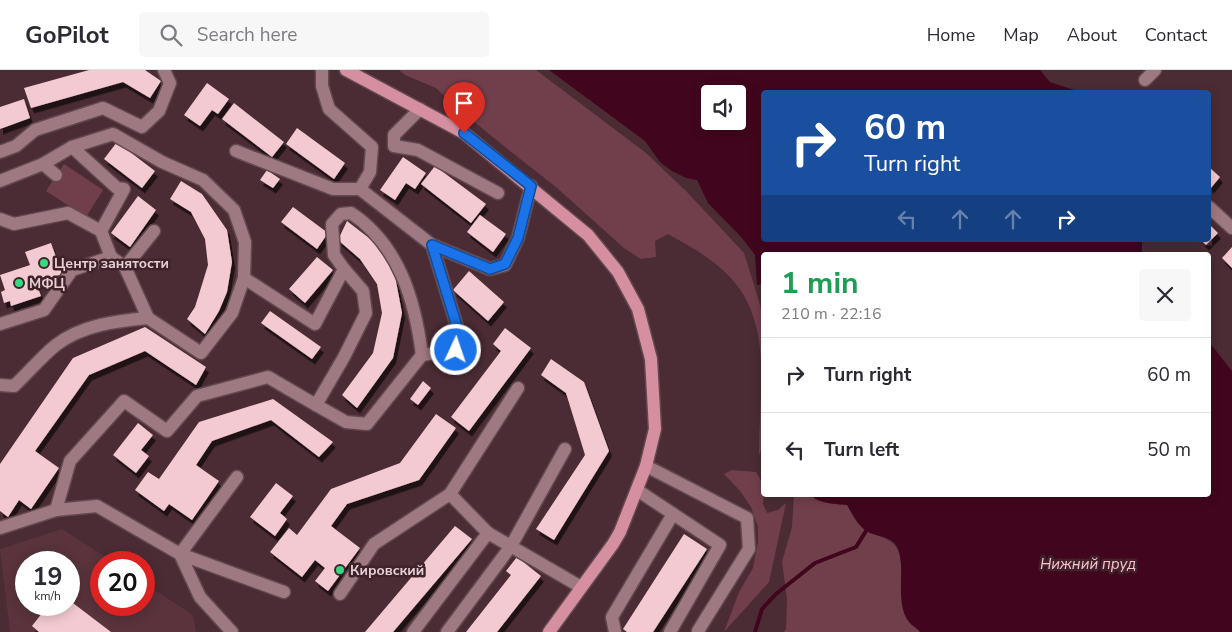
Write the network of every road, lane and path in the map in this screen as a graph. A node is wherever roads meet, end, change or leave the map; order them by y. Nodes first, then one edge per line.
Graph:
1 (164, 70) edge
2 (322, 70) edge
3 (346, 70) edge
4 (1155, 70) edge
5 (1145, 80) dead end
6 (420, 109) junction
7 (72, 147) junction
8 (236, 151) dead end
9 (0, 152) edge
10 (43, 164) junction
11 (56, 175) dead end
12 (0, 181) edge
13 (531, 186) junction
14 (360, 189) junction
15 (498, 193) dead end
16 (1211, 209) edge
17 (0, 219) edge
18 (1232, 228) edge
19 (101, 231) junction
20 (154, 231) dead end
21 (432, 245) junction
22 (111, 257) junction
23 (125, 267) junction
24 (344, 269) junction
25 (244, 278) junction
26 (148, 318) junction
27 (0, 324) edge
28 (422, 355) junction
29 (0, 385) edge
30 (518, 388) dead end
31 (316, 405) junction
32 (565, 449) dead end
33 (646, 466) junction
34 (237, 478) dead end
35 (637, 490) junction
36 (450, 494) junction
37 (56, 510) junction
38 (674, 514) junction
39 (0, 528) edge
40 (488, 533) junction
41 (511, 546) junction
42 (180, 554) junction
43 (581, 587) junction
44 (284, 592) dead end
45 (340, 594) dead end
46 (698, 631) dead end
47 (232, 632) edge
48 (413, 632) edge
49 (447, 632) edge
50 (549, 632) edge
51 (615, 632) edge
52 (670, 632) edge

1 - 9 street
2 - 14 street
3 - 6 main road
4 - 5 street
6 - 13 main road
6 - 15 street
7 - 10 street
7 - 19 street
7 - 25 street
8 - 14 street
10 - 11 street
10 - 12 street
13 - 21 street
13 - 33 main road
14 - 21 street
16 - 18 street
17 - 19 street
19 - 22 street
20 - 23 street
21 - 28 street
22 - 23 street
22 - 27 street
23 - 26 street
24 - 25 street
24 - 28 street
24 - 31 street
25 - 26 street
26 - 29 street
28 - 31 street
30 - 36 street
31 - 37 street
32 - 41 street
33 - 35 main road
33 - 46 street
34 - 42 street
35 - 38 street
35 - 43 main road
36 - 40 street
36 - 45 street
37 - 39 street
37 - 42 street
38 - 51 street
38 - 52 street
40 - 41 street
40 - 48 street
41 - 43 street
41 - 49 street
42 - 44 street
42 - 47 street
43 - 50 main road

